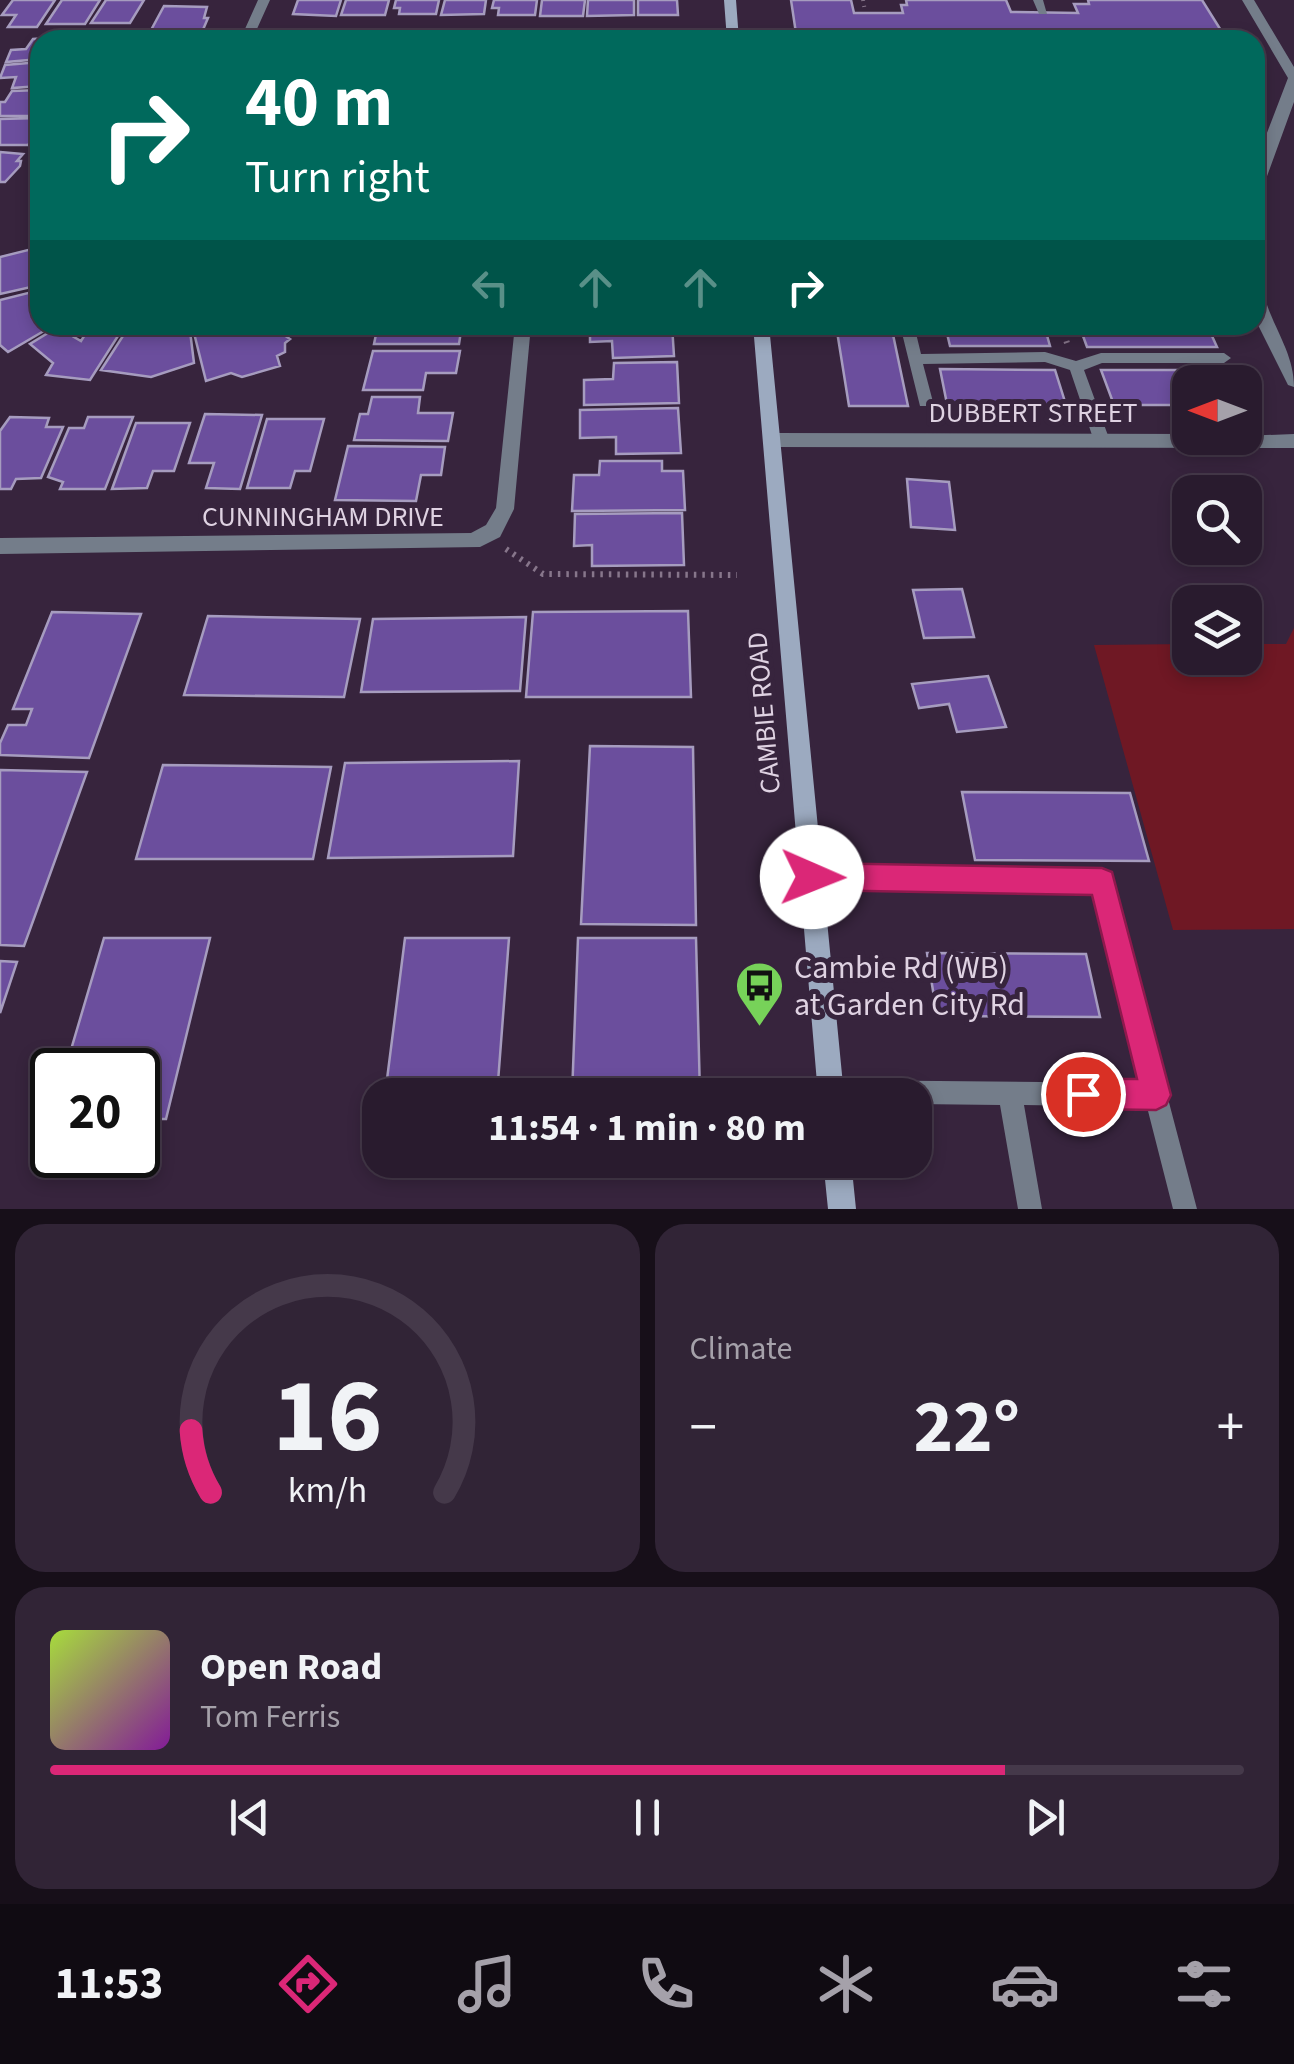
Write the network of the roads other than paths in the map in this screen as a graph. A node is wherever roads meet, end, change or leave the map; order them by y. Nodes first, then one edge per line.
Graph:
1 (264, 0) edge
2 (730, 0) edge
3 (1038, 0) edge
4 (1248, 0) edge
5 (1044, 12) dead end
6 (250, 30) edge
7 (733, 30) edge
8 (1265, 157) edge
9 (1265, 323) edge
10 (522, 335) edge
11 (762, 335) edge
12 (910, 335) edge
13 (1224, 358) dead end
14 (915, 359) junction
15 (1076, 368) junction
16 (1294, 381) edge
17 (925, 402) dead end
18 (772, 440) junction
19 (1102, 441) junction
20 (1294, 442) edge
21 (0, 546) edge
22 (812, 877) junction
23 (830, 1078) edge
24 (932, 1094) edge
25 (1010, 1094) junction
26 (1156, 1095) junction
27 (839, 1178) edge
28 (842, 1209) edge
29 (1030, 1209) edge
30 (1185, 1209) edge

1 - 6 street
2 - 7 main road
3 - 5 lane
4 - 8 street
9 - 16 street
10 - 21 street, CUNNINGHAM DRIVE
11 - 18 main road, CAMBIE ROAD
12 - 14 lane
13 - 15 lane
14 - 15 lane
14 - 17 lane
15 - 19 lane
18 - 19 street, DUBBERT STREET
18 - 22 main road, CAMBIE ROAD
19 - 20 street, DUBBERT STREET
22 - 23 main road, CAMBIE ROAD
22 - 26 lane
24 - 25 lane
25 - 26 lane
25 - 29 lane
26 - 30 lane
27 - 28 main road

